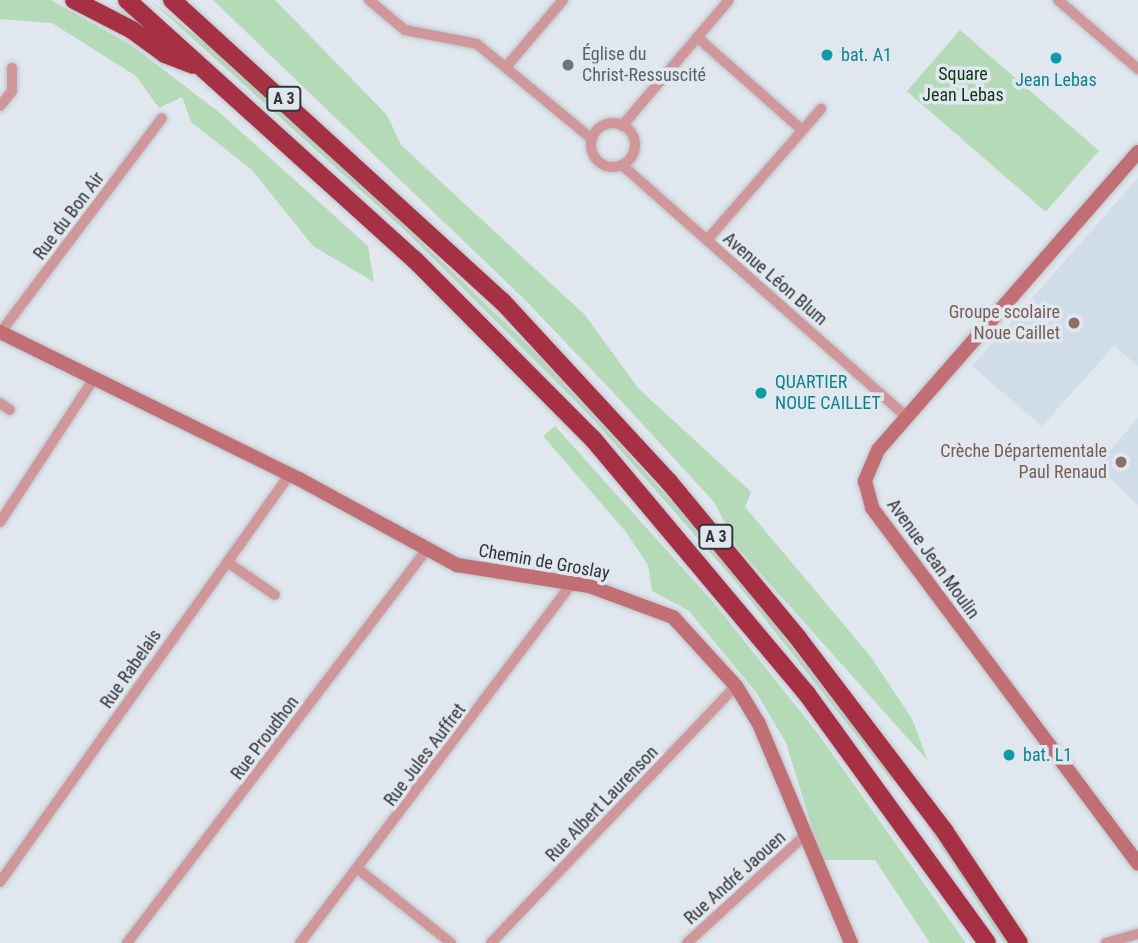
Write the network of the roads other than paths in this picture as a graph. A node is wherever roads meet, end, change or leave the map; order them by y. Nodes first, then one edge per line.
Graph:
1 (74, 0) edge
2 (127, 0) edge
3 (172, 0) edge
4 (194, 0) edge
5 (369, 0) edge
6 (563, 0) edge
7 (729, 0) edge
8 (1058, 0) edge
9 (203, 27) junction
10 (697, 37) junction
11 (506, 67) junction
12 (12, 68) dead end
13 (1138, 69) edge
14 (204, 70) junction
15 (0, 106) edge
16 (821, 109) dead end
17 (162, 118) dead end
18 (622, 125) junction
19 (802, 130) junction
20 (592, 139) junction
21 (1138, 152) edge
22 (622, 165) junction
23 (707, 240) junction
24 (0, 332) edge
25 (93, 380) junction
26 (0, 403) edge
27 (10, 410) dead end
28 (906, 416) junction
29 (289, 475) junction
30 (0, 522) edge
31 (426, 551) junction
32 (227, 562) junction
33 (572, 584) junction
34 (275, 595) dead end
35 (736, 686) junction
36 (804, 836) junction
37 (1138, 864) edge
38 (358, 869) junction
39 (0, 882) edge
40 (1138, 936) edge
41 (127, 943) edge
42 (300, 943) edge
43 (451, 943) edge
44 (491, 943) edge
45 (687, 943) edge
46 (851, 943) edge
47 (987, 943) edge
48 (1019, 943) edge
49 (1106, 943) edge
50 (1133, 943) edge

1 - 14 highway
2 - 14 highway, A 3
3 - 9 highway, A 3
4 - 9 highway
5 - 11 street, Avenue Léon Blum
6 - 11 street
7 - 10 street
8 - 13 street
9 - 48 highway, A 3
10 - 18 street
10 - 19 street
11 - 20 street, Avenue Léon Blum
12 - 15 street
14 - 47 highway, A 3
16 - 19 street
17 - 24 street, Rue du Bon Air
18 - 20 street
18 - 22 street
19 - 23 street
20 - 22 street, Avenue Léon Blum
21 - 28 street, Avenue Jean Moulin
22 - 23 street, Avenue Léon Blum
23 - 28 street, Avenue Léon Blum
24 - 25 street, Chemin de Groslay
25 - 29 street, Chemin de Groslay
25 - 30 street
26 - 27 street
28 - 37 street, Avenue Jean Moulin
29 - 31 street, Chemin de Groslay
29 - 32 street, Rue Rabelais
31 - 33 street, Chemin de Groslay
31 - 41 street, Rue Proudhon
32 - 34 street
32 - 39 street, Rue Rabelais
33 - 35 street, Chemin de Groslay
33 - 38 street, Rue Jules Auffret
35 - 36 street, Chemin de Groslay
35 - 44 street, Rue Albert Laurenson
36 - 45 street, Rue André Jaouen
36 - 46 street, Chemin de Groslay
38 - 42 street, Rue Jules Auffret
38 - 43 street
40 - 49 street
40 - 50 street

